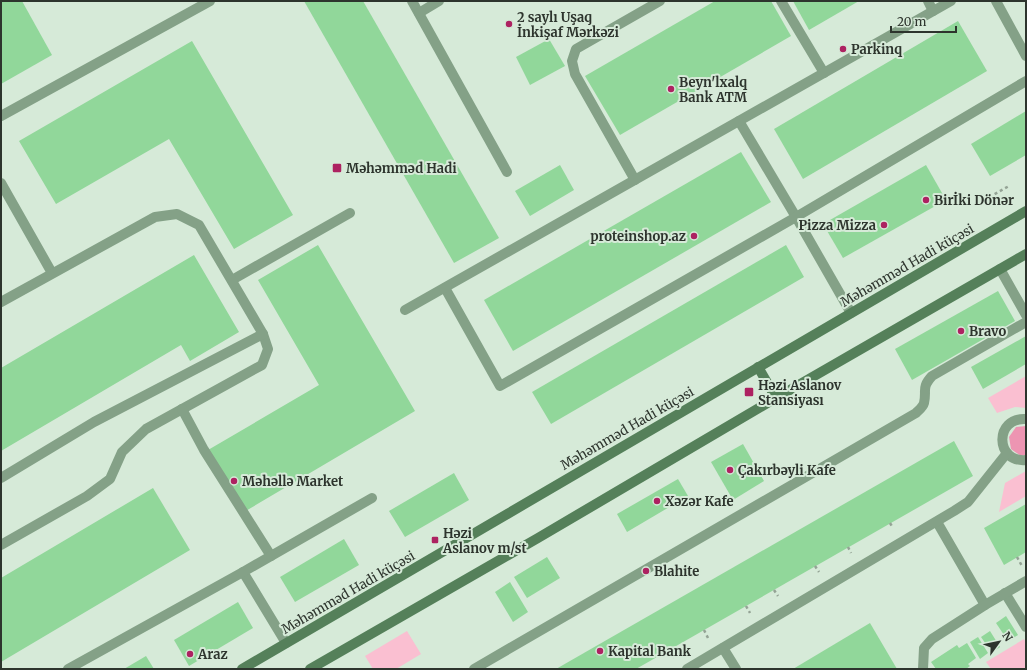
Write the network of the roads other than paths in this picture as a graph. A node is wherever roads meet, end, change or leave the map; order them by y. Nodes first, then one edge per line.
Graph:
1 (210, 1) edge
2 (412, 1) edge
3 (439, 1) edge
4 (660, 1) edge
5 (781, 1) edge
6 (928, 1) edge
7 (951, 1) edge
8 (996, 1) edge
9 (933, 11) junction
10 (418, 13) junction
11 (1026, 56) edge
12 (824, 73) junction
13 (1026, 81) edge
14 (1, 116) edge
15 (739, 121) junction
16 (507, 172) dead end
17 (635, 180) junction
18 (1, 183) edge
19 (1026, 211) edge
20 (350, 213) dead end
21 (796, 217) junction
22 (1026, 254) edge
23 (1000, 269) junction
24 (52, 273) junction
25 (232, 280) junction
26 (445, 288) junction
27 (1, 302) edge
28 (406, 310) dead end
29 (851, 313) junction
30 (1026, 315) edge
31 (1026, 322) edge
32 (264, 334) junction
33 (758, 367) junction
34 (776, 398) junction
35 (182, 409) junction
36 (1026, 419) edge
37 (1006, 453) junction
38 (1026, 460) edge
39 (1, 478) edge
40 (372, 498) dead end
41 (937, 522) junction
42 (1, 545) edge
43 (271, 556) junction
44 (243, 572) junction
45 (1026, 581) edge
46 (1005, 593) junction
47 (985, 605) junction
48 (1026, 627) edge
49 (286, 643) junction
50 (723, 648) junction
51 (68, 669) edge
52 (242, 669) edge
53 (310, 669) edge
54 (474, 669) edge
55 (687, 669) edge
56 (736, 669) edge
57 (923, 669) edge

1 - 14 lane
2 - 10 lane
3 - 10 lane
4 - 17 lane
5 - 12 lane
6 - 9 lane
7 - 9 lane
8 - 11 lane
9 - 12 lane
10 - 16 lane
12 - 15 lane
13 - 21 lane
15 - 17 lane
15 - 21 lane
17 - 26 lane
18 - 24 lane
19 - 29 street, Məhəmməd Hadi küçəsi
20 - 25 lane
21 - 26 lane
21 - 29 lane
22 - 23 street
23 - 30 lane
23 - 34 street
24 - 25 lane
24 - 27 lane
25 - 32 lane
26 - 28 lane
29 - 33 street, Məhəmməd Hadi küçəsi
31 - 54 lane
32 - 35 lane
32 - 39 lane
33 - 34 street
33 - 49 street, Məhəmməd Hadi küçəsi
34 - 53 street
35 - 42 lane
35 - 43 lane
36 - 37 lane
37 - 38 lane
37 - 41 lane
40 - 43 lane
41 - 47 lane
41 - 50 lane
43 - 44 lane
44 - 49 lane
44 - 51 lane
45 - 46 lane
46 - 47 lane
46 - 48 lane
47 - 57 lane
49 - 52 street, Məhəmməd Hadi küçəsi
50 - 55 lane
50 - 56 lane

